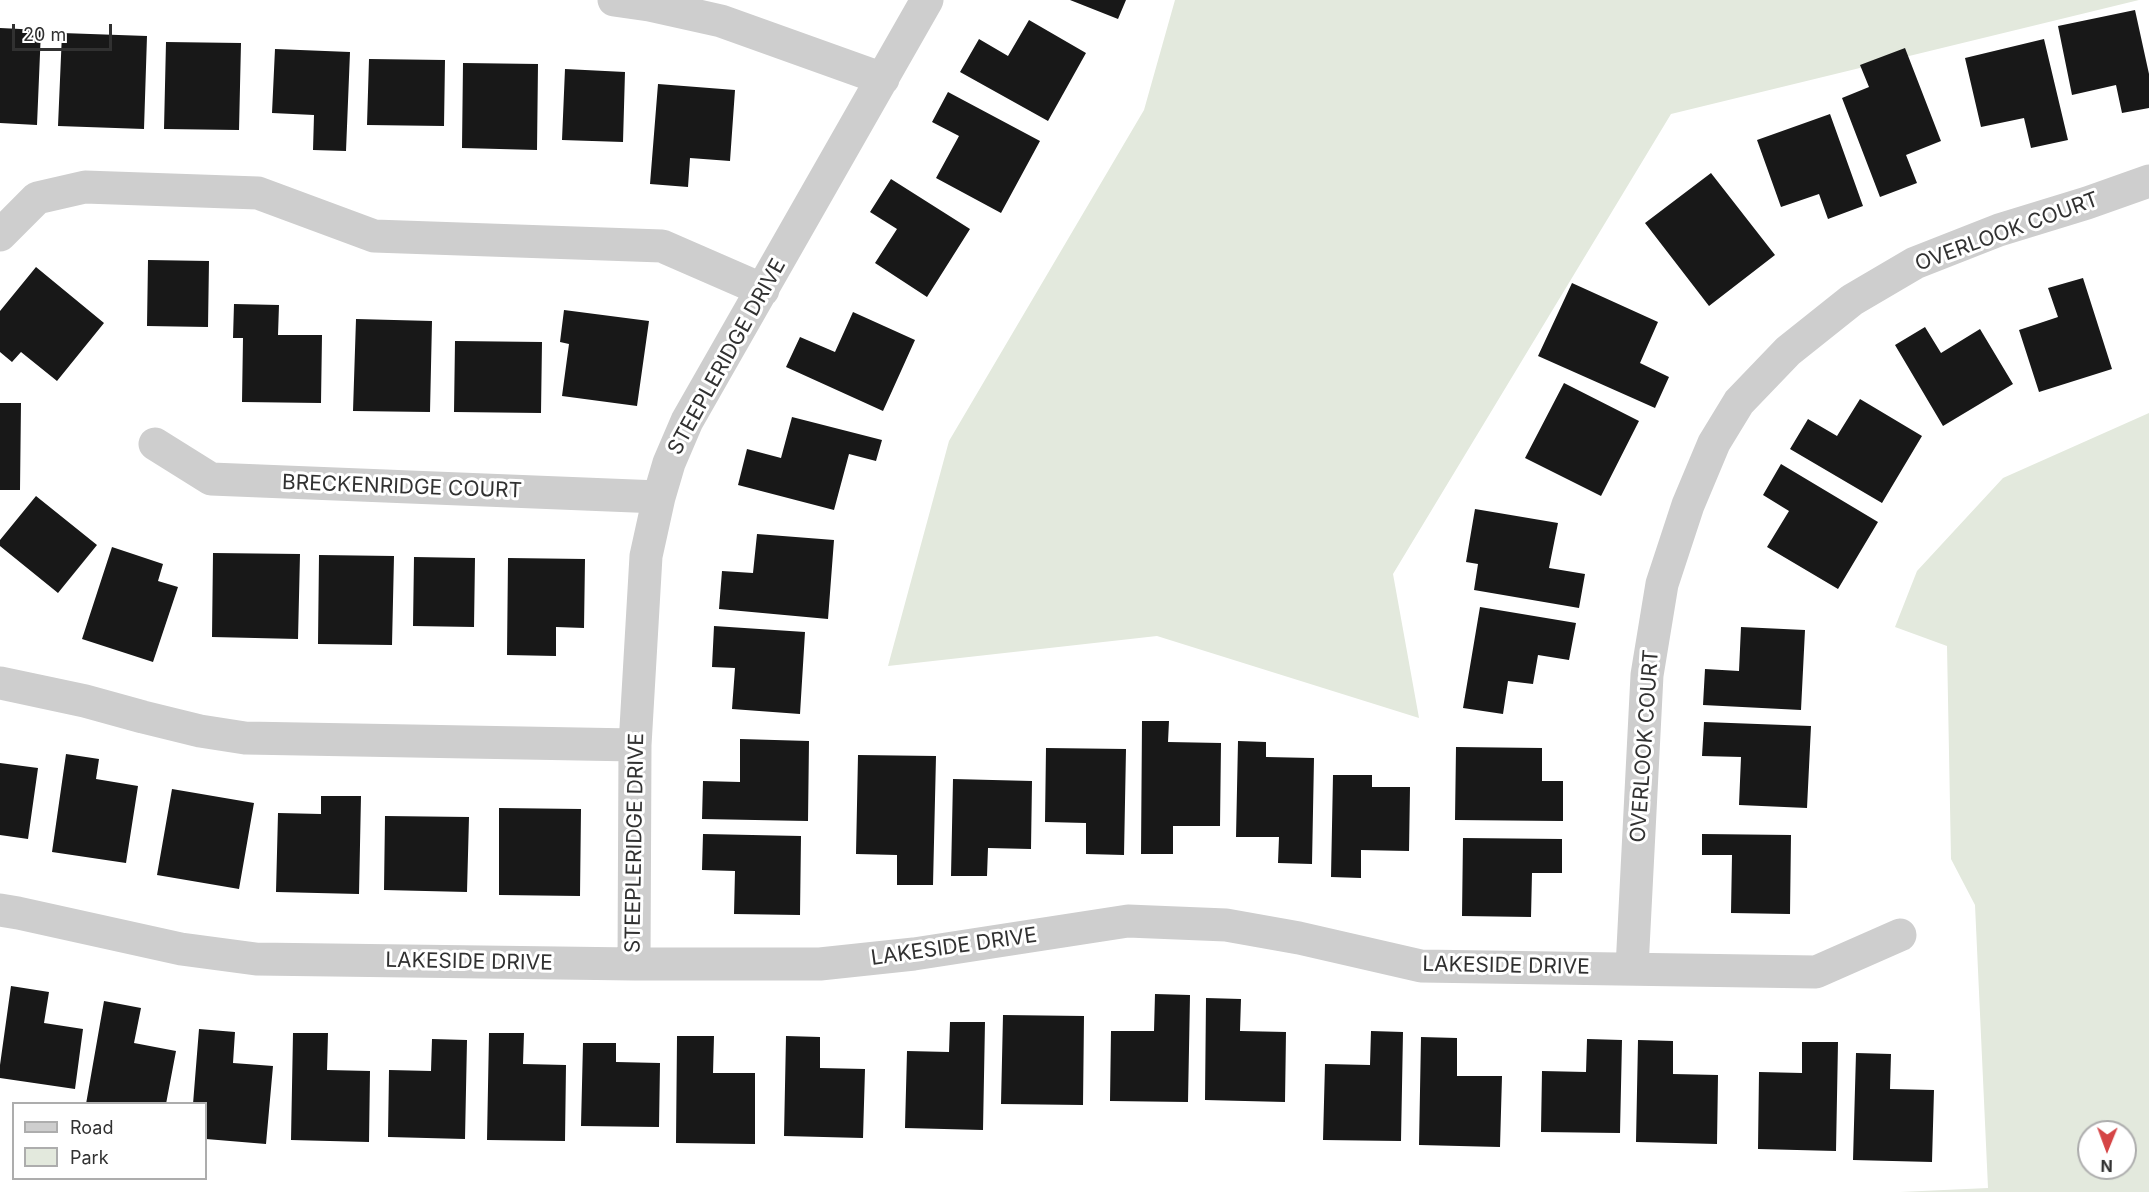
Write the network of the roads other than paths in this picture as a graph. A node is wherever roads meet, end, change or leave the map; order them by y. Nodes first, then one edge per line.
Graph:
1 (614, 0) edge
2 (927, 0) edge
3 (883, 79) junction
4 (2149, 181) edge
5 (0, 235) edge
6 (763, 290) junction
7 (155, 444) dead end
8 (659, 497) junction
9 (0, 683) edge
10 (635, 745) junction
11 (0, 910) edge
12 (1900, 935) dead end
13 (634, 964) junction
14 (1632, 968) junction

1 - 3 street
2 - 3 street, STEEPLERIDGE DRIVE
3 - 6 street, STEEPLERIDGE DRIVE
4 - 14 street, OVERLOOK COURT
5 - 6 street
6 - 8 street, STEEPLERIDGE DRIVE
7 - 8 street, BRECKENRIDGE COURT
8 - 10 street, STEEPLERIDGE DRIVE
9 - 10 street
10 - 13 street, STEEPLERIDGE DRIVE
11 - 13 street, LAKESIDE DRIVE
12 - 14 street, LAKESIDE DRIVE
13 - 14 street, LAKESIDE DRIVE

